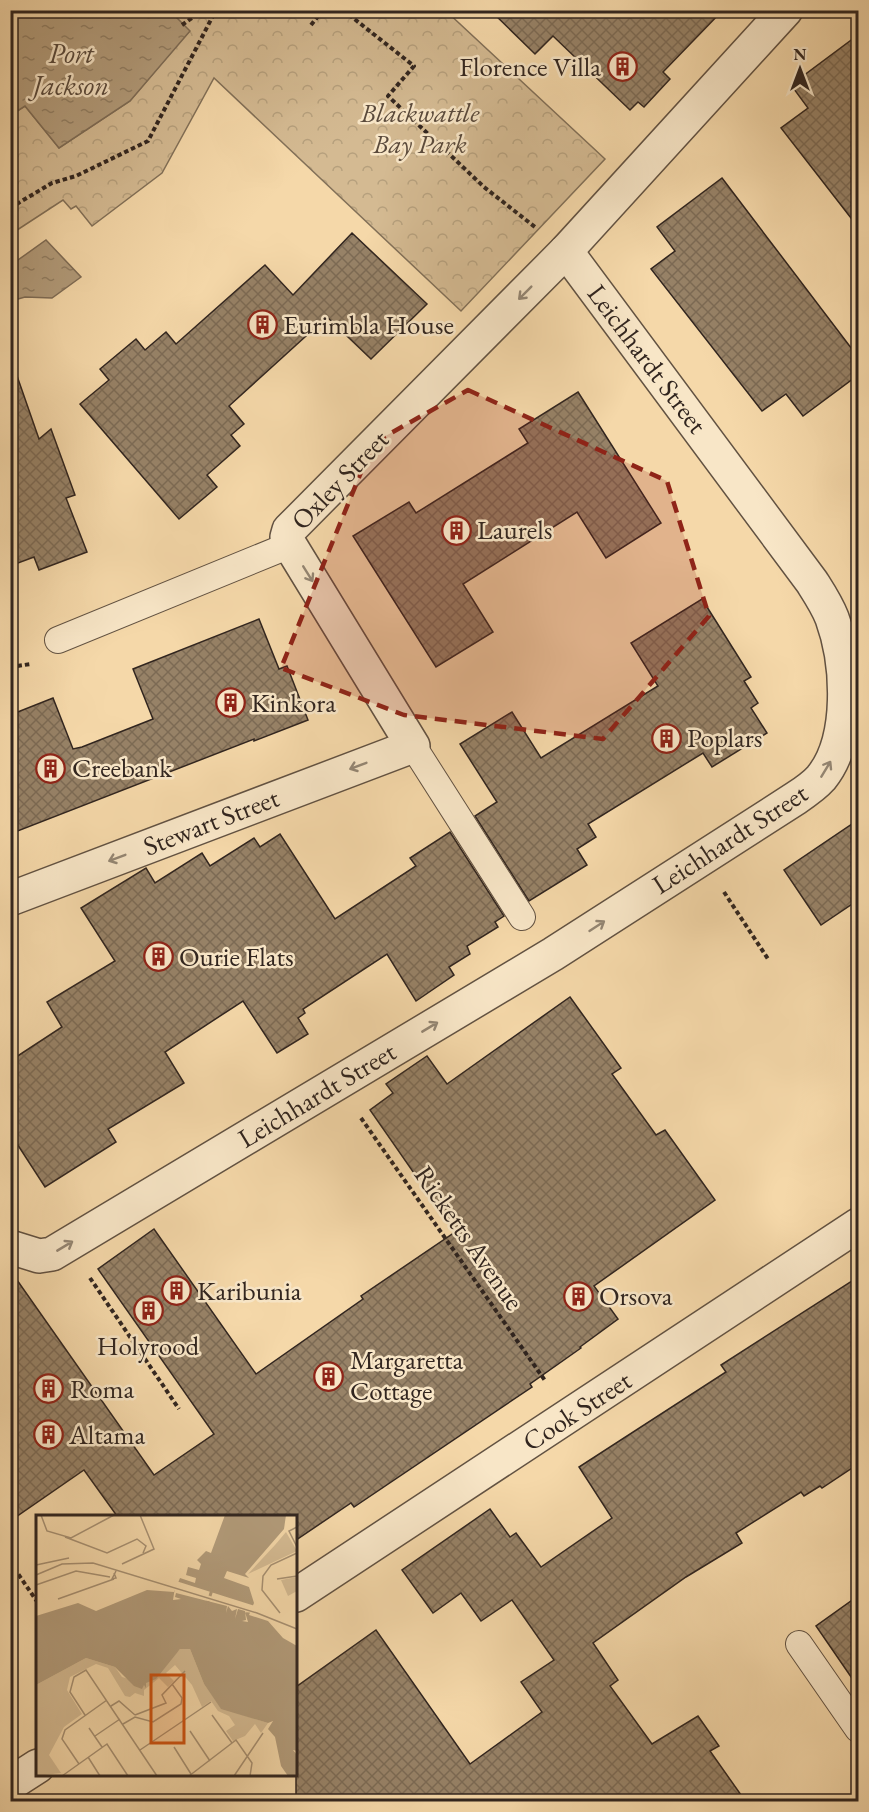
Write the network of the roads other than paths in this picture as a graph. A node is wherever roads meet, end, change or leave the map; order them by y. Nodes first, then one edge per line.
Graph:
1 (786, 10) edge
2 (566, 251) junction
3 (290, 545) junction
4 (58, 640) dead end
5 (413, 746) junction
6 (10, 899) edge
7 (522, 917) dead end
8 (858, 1225) edge
9 (10, 1247) edge
10 (297, 1594) edge
11 (799, 1644) dead end
12 (858, 1729) edge
13 (36, 1767) edge
14 (10, 1784) edge

1 - 2 street
2 -> 3 street, Oxley Street
9 -> 2 street, Leichhardt Street
3 - 4 lane
3 -> 5 street, Oxley Street
5 -> 6 street, Stewart Street
5 - 7 lane
8 - 10 street, Cook Street
11 - 12 lane
13 - 14 street

